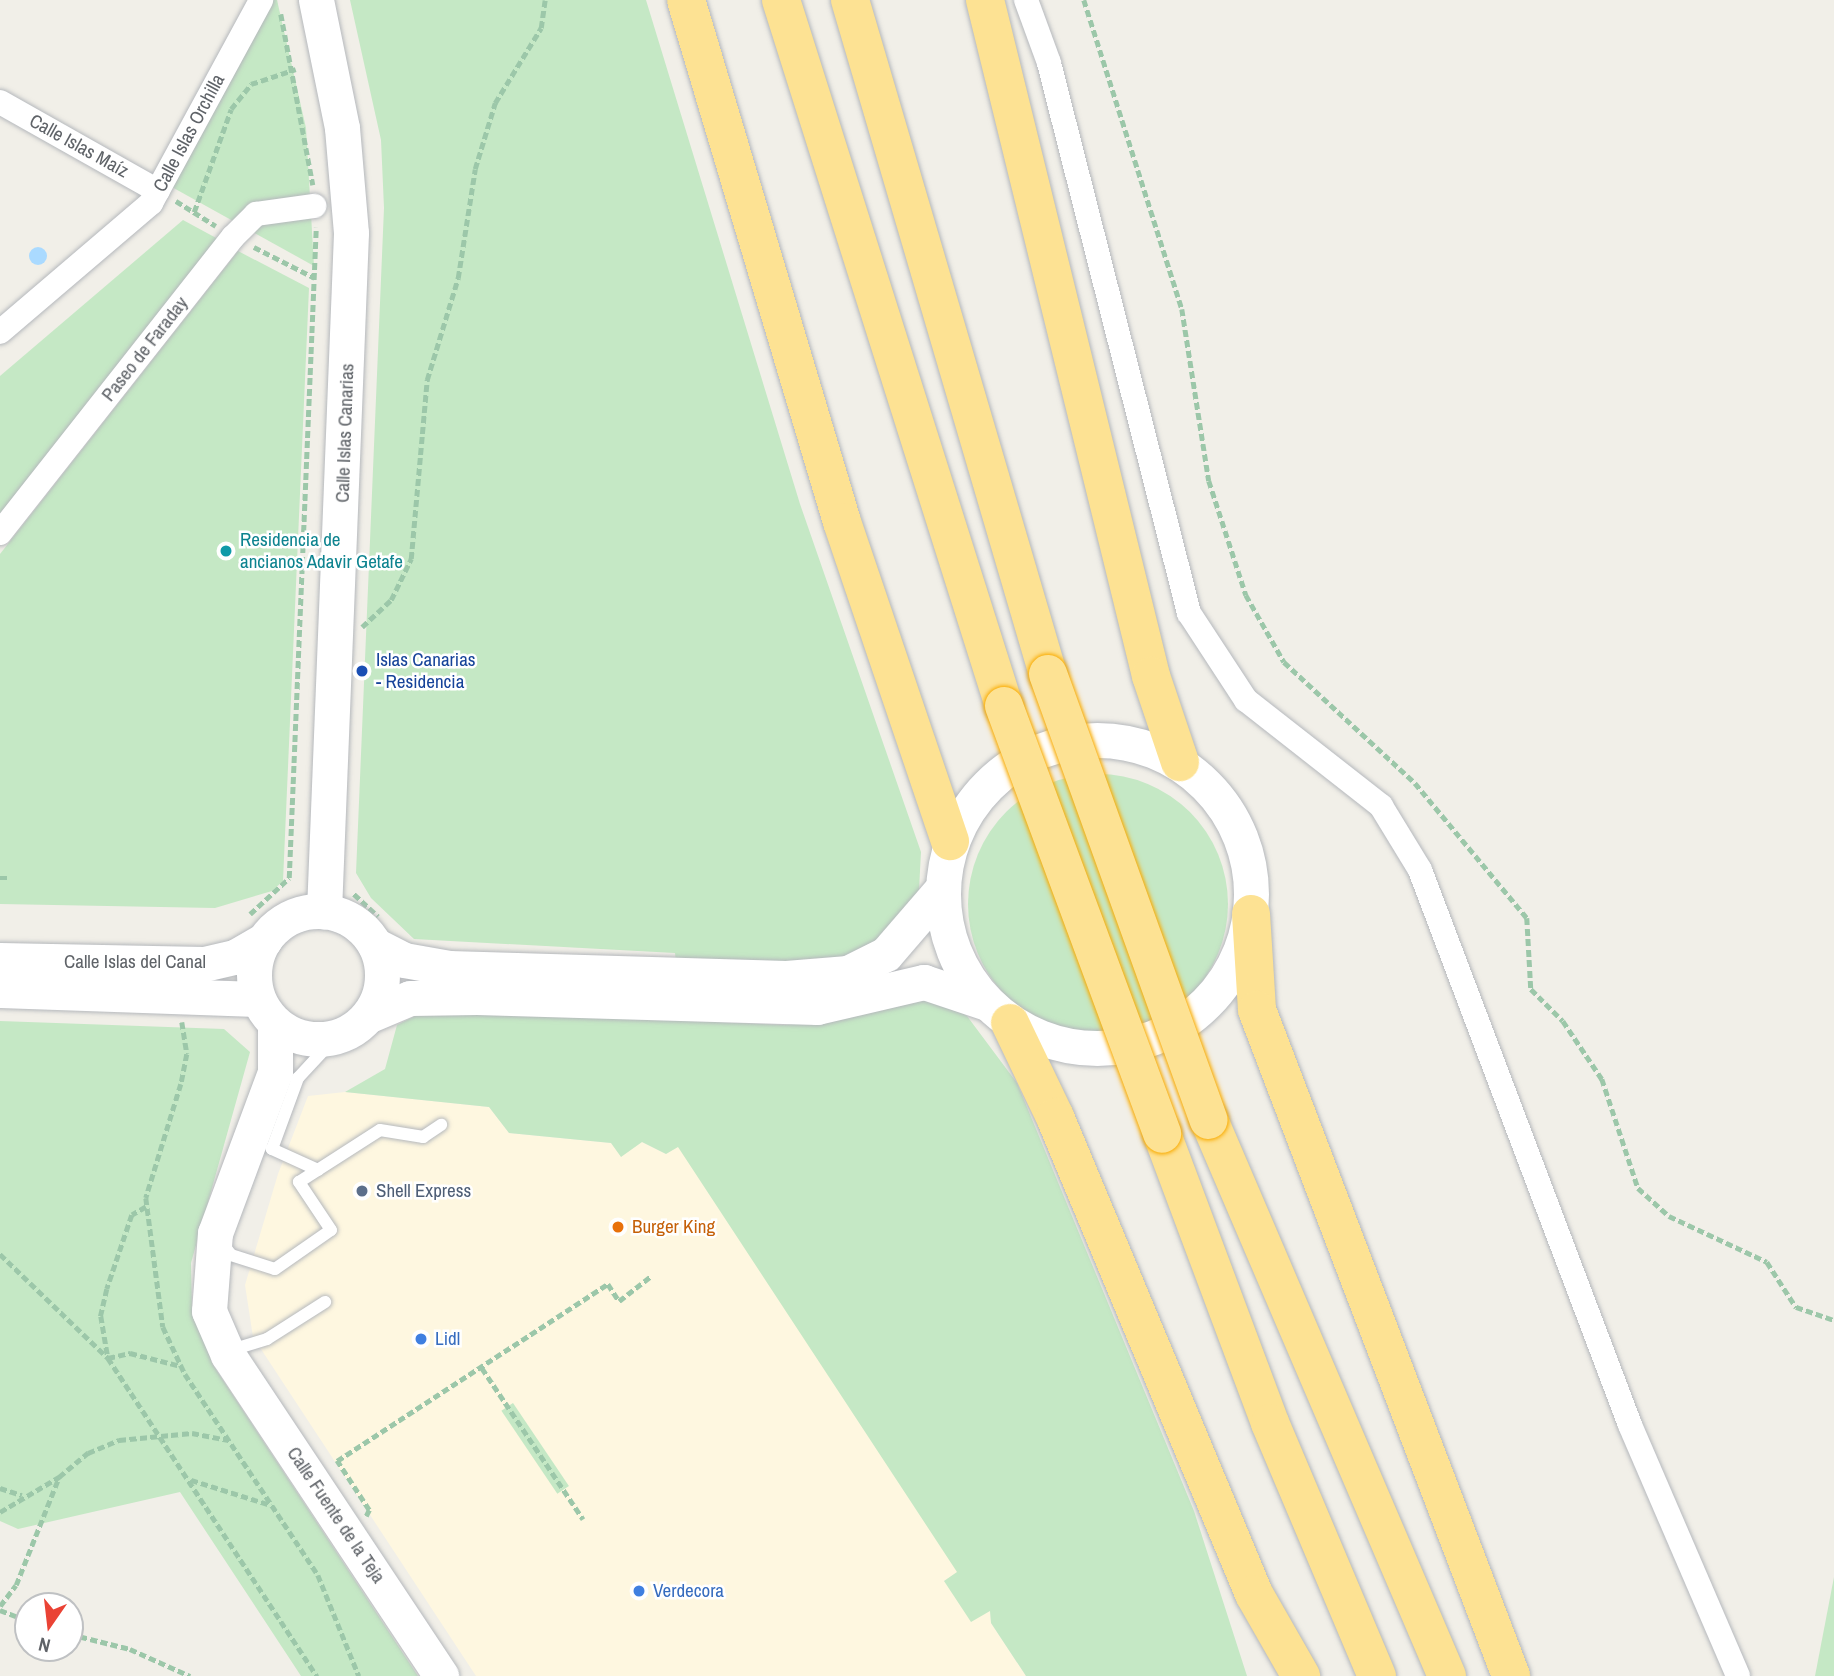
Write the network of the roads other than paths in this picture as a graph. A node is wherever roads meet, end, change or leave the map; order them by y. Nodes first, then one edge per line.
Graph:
1 (261, 0) edge
2 (316, 0) edge
3 (686, 0) edge
4 (693, 0) edge
5 (781, 0) edge
6 (850, 0) edge
7 (985, 0) edge
8 (1026, 0) edge
9 (708, 76) junction
10 (0, 102) edge
11 (158, 191) junction
12 (314, 206) road end
13 (2, 328) edge
14 (0, 533) edge
15 (1180, 762) junction
16 (950, 841) junction
17 (941, 890) junction
18 (324, 911) junction
19 (1251, 914) junction
20 (253, 933) junction
21 (381, 935) junction
22 (0, 960) edge
23 (0, 990) edge
24 (266, 1011) junction
25 (998, 1013) junction
26 (370, 1015) junction
27 (328, 1039) junction
28 (441, 1125) dead end
29 (318, 1170) junction
30 (235, 1177) junction
31 (231, 1255) junction
32 (325, 1302) dead end
33 (228, 1353) junction
34 (1254, 1594) junction
35 (442, 1676) edge
36 (1283, 1676) edge
37 (1300, 1676) edge
38 (1377, 1676) edge
39 (1447, 1676) edge
40 (1511, 1676) edge
41 (1738, 1676) edge

1 - 11 street, Calle Islas Orchilla
2 - 18 street, Calle Islas Canarias
3 - 9 highway
4 - 9 highway
5 - 38 highway, bridge
6 - 39 highway, bridge
7 - 15 highway
8 - 41 street
9 - 16 highway
10 - 11 street, Calle Islas Maíz
11 - 13 street, Calle Islas Orchilla
12 - 14 street, Paseo de Faraday
15 - 16 street
15 - 19 street
16 - 17 street
17 - 21 street
17 - 25 street
18 - 20 street
18 - 21 street
19 - 25 street
19 - 40 highway
20 - 22 street, Calle Islas del Canal
20 - 24 street
21 - 26 street
23 - 24 street, Calle Islas del Canal
24 - 27 street
24 - 30 street, Calle Fuente de la Teja
25 - 26 street
25 - 34 highway
26 - 27 street
27 - 29 lane
27 - 31 street, Calle Fuente de la Teja
28 - 29 lane
29 - 31 lane
30 - 31 lane
30 - 33 street, Calle Fuente de la Teja
31 - 33 street, Calle Fuente de la Teja
32 - 33 lane
33 - 35 street, Calle Fuente de la Teja
34 - 36 street
34 - 37 highway

